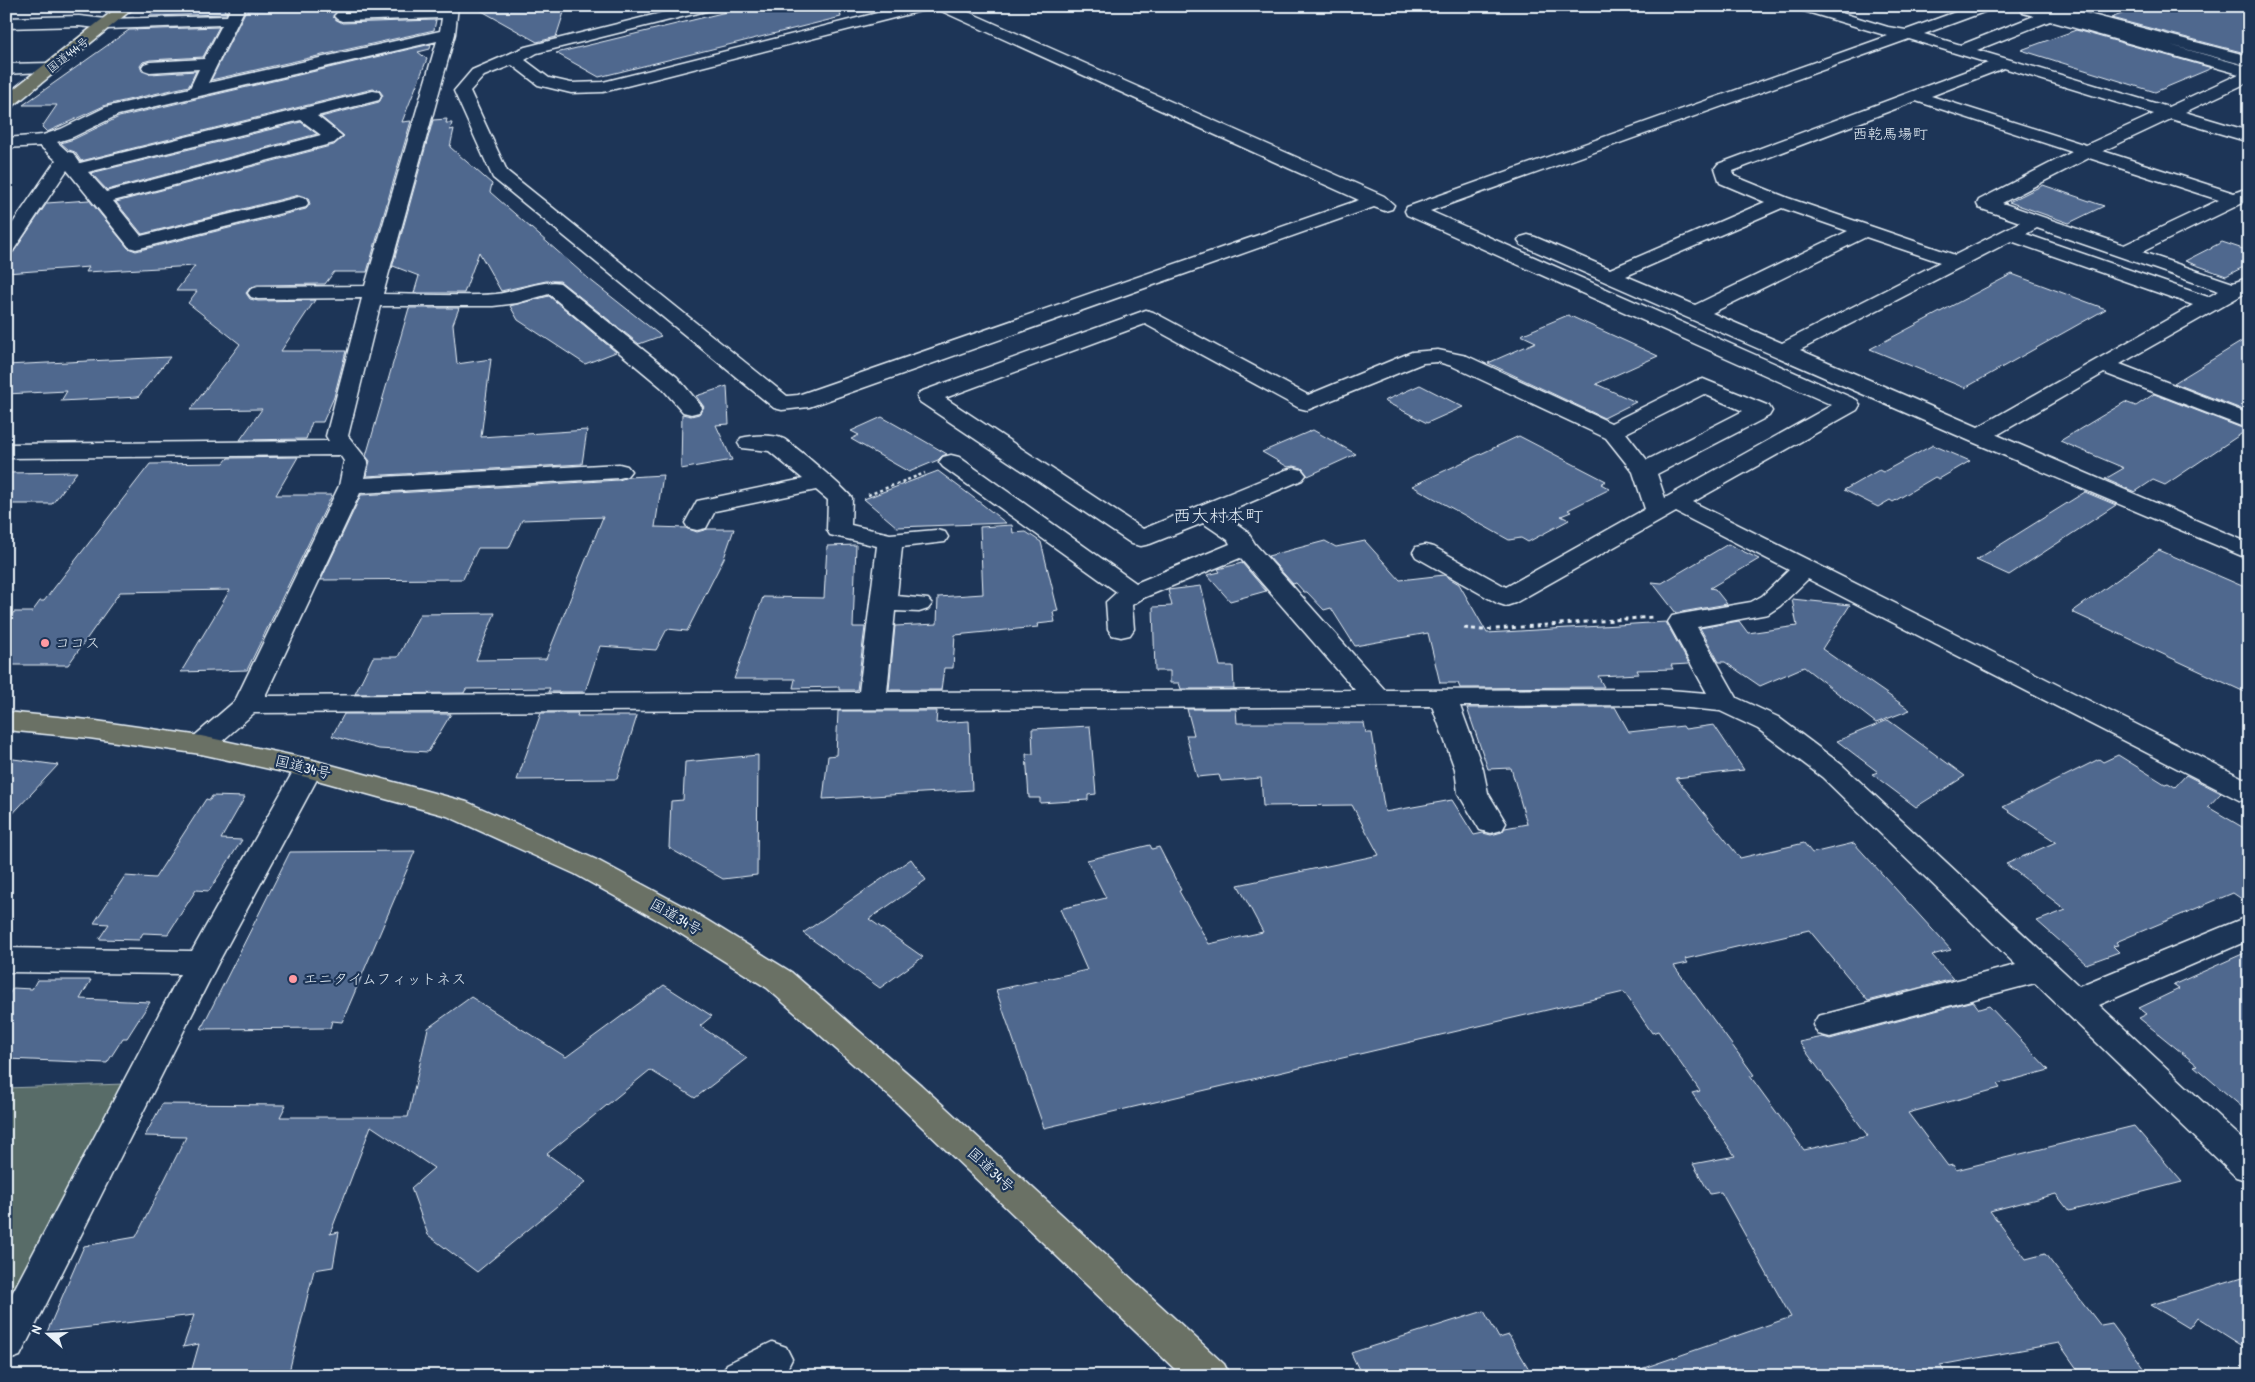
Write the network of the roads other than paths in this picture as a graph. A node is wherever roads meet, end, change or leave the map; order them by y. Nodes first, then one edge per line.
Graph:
1 (99, 6) edge
2 (129, 6) edge
3 (710, 6) edge
4 (924, 6) edge
5 (942, 6) edge
6 (1802, 6) edge
7 (1987, 6) edge
8 (2075, 6) edge
9 (451, 9) edge
10 (235, 13) edge
11 (342, 16) dead end
12 (2049, 16) junction
13 (79, 21) junction
14 (6, 23) edge
15 (106, 24) junction
16 (1879, 29) junction
17 (446, 34) junction
18 (1911, 35) junction
19 (58, 39) dead end
20 (1962, 50) junction
21 (44, 51) dead end
22 (2249, 52) edge
23 (514, 59) junction
24 (2249, 61) edge
25 (2003, 63) junction
26 (209, 64) junction
27 (150, 67) dead end
28 (23, 68) junction
29 (51, 68) junction
30 (6, 69) edge
31 (2249, 72) edge
32 (2249, 76) edge
33 (6, 82) edge
34 (196, 91) junction
35 (373, 96) dead end
36 (1916, 96) junction
37 (6, 103) edge
38 (304, 114) junction
39 (2171, 114) junction
40 (2249, 137) edge
41 (44, 140) junction
42 (6, 143) edge
43 (2086, 152) junction
44 (72, 163) junction
45 (2242, 196) edge
46 (101, 199) junction
47 (1381, 202) junction
48 (1781, 202) junction
49 (299, 203) dead end
50 (1414, 211) junction
51 (2036, 221) junction
52 (1865, 230) junction
53 (2011, 235) junction
54 (1528, 241) dead end
55 (6, 247) edge
56 (2124, 252) junction
57 (1958, 262) junction
58 (1610, 276) junction
59 (2242, 286) edge
60 (258, 293) dead end
61 (373, 296) junction
62 (2209, 304) junction
63 (1695, 313) junction
64 (1782, 351) junction
65 (2103, 365) junction
66 (691, 407) dead end
67 (2249, 422) edge
68 (1610, 432) junction
69 (1978, 436) junction
70 (749, 443) dead end
71 (345, 448) junction
72 (6, 451) edge
73 (951, 462) road end
74 (619, 471) dead end
75 (1644, 471) junction
76 (1294, 475) dead end
77 (822, 482) junction
78 (351, 486) junction
79 (1667, 507) junction
80 (1205, 513) junction
81 (697, 523) dead end
82 (936, 538) dead end
83 (890, 541) junction
84 (2243, 543) edge
85 (1244, 547) junction
86 (1425, 552) dead end
87 (1805, 568) junction
88 (1084, 579) dead end
89 (1127, 598) junction
90 (883, 603) junction
91 (919, 604) dead end
92 (1121, 630) dead end
93 (1378, 699) junction
94 (1443, 699) junction
95 (872, 700) junction
96 (1726, 703) junction
97 (247, 704) junction
98 (6, 721) edge
99 (201, 744) junction
100 (309, 768) junction
101 (2249, 793) edge
102 (1491, 824) dead end
103 (2249, 927) edge
104 (6, 960) edge
105 (202, 963) junction
106 (2042, 970) junction
107 (2074, 1002) junction
108 (1830, 1025) dead end
109 (2249, 1167) edge
110 (6, 1344) edge
111 (1210, 1376) edge

1 - 13 highway, 国道444号
2 - 15 highway, 国道444号
3 - 23 street
4 - 23 street
5 - 47 street
6 - 16 street
7 - 18 street
8 - 22 street
9 - 11 street
9 - 17 street
10 - 15 street
10 - 26 street
12 - 20 street
12 - 24 street
12 - 31 street
13 - 14 street
13 - 15 street
13 - 19 highway, 国道444号
15 - 29 highway, 国道444号
16 - 18 street
16 - 47 street
17 - 34 street
17 - 61 street
18 - 20 street
18 - 50 street
20 - 25 street
21 - 28 highway, 国道444号
23 - 47 street
25 - 36 street
25 - 39 street
26 - 27 street
26 - 34 street
28 - 29 street
28 - 30 street
28 - 33 highway, 国道444号
29 - 37 highway, 国道444号
32 - 39 street
34 - 41 street
35 - 38 street
36 - 43 street
36 - 48 street
38 - 44 street
38 - 46 street
39 - 40 street
39 - 43 street
41 - 42 street
41 - 44 street
43 - 45 street
43 - 51 street
44 - 46 street
44 - 55 street
45 - 56 street
46 - 49 street
47 - 50 street
48 - 52 street
48 - 58 street
50 - 79 street
51 - 53 street
51 - 56 street
52 - 57 street
52 - 63 street
53 - 57 street
53 - 62 street
54 - 58 street
56 - 59 street
57 - 64 street
58 - 63 street
59 - 62 street
60 - 61 street
61 - 66 street
61 - 71 street
62 - 65 street
63 - 64 street
64 - 69 street
65 - 67 street
65 - 69 street
68 - 75 street
68 - 75 street
68 - 80 street
69 - 84 street
70 - 77 street
71 - 72 street
71 - 78 street
73 - 89 street
74 - 78 street
75 - 79 street
76 - 80 street
77 - 81 street
77 - 83 street
78 - 97 street
79 - 86 street
79 - 87 street
80 - 85 street
82 - 83 street
83 - 90 street
85 - 89 street
85 - 93 street
87 - 96 street
87 - 101 street
88 - 89 street
89 - 92 street
90 - 91 street
90 - 95 street
93 - 94 street
93 - 95 street
94 - 96 street
94 - 102 street
95 - 97 street
96 - 106 street
97 - 99 street
98 - 99 highway, 国道34号
99 - 100 highway, 国道34号
100 - 105 street
100 - 111 highway, 国道34号
103 - 107 street
104 - 105 street
105 - 110 street
106 - 107 street
106 - 108 street
107 - 109 street

